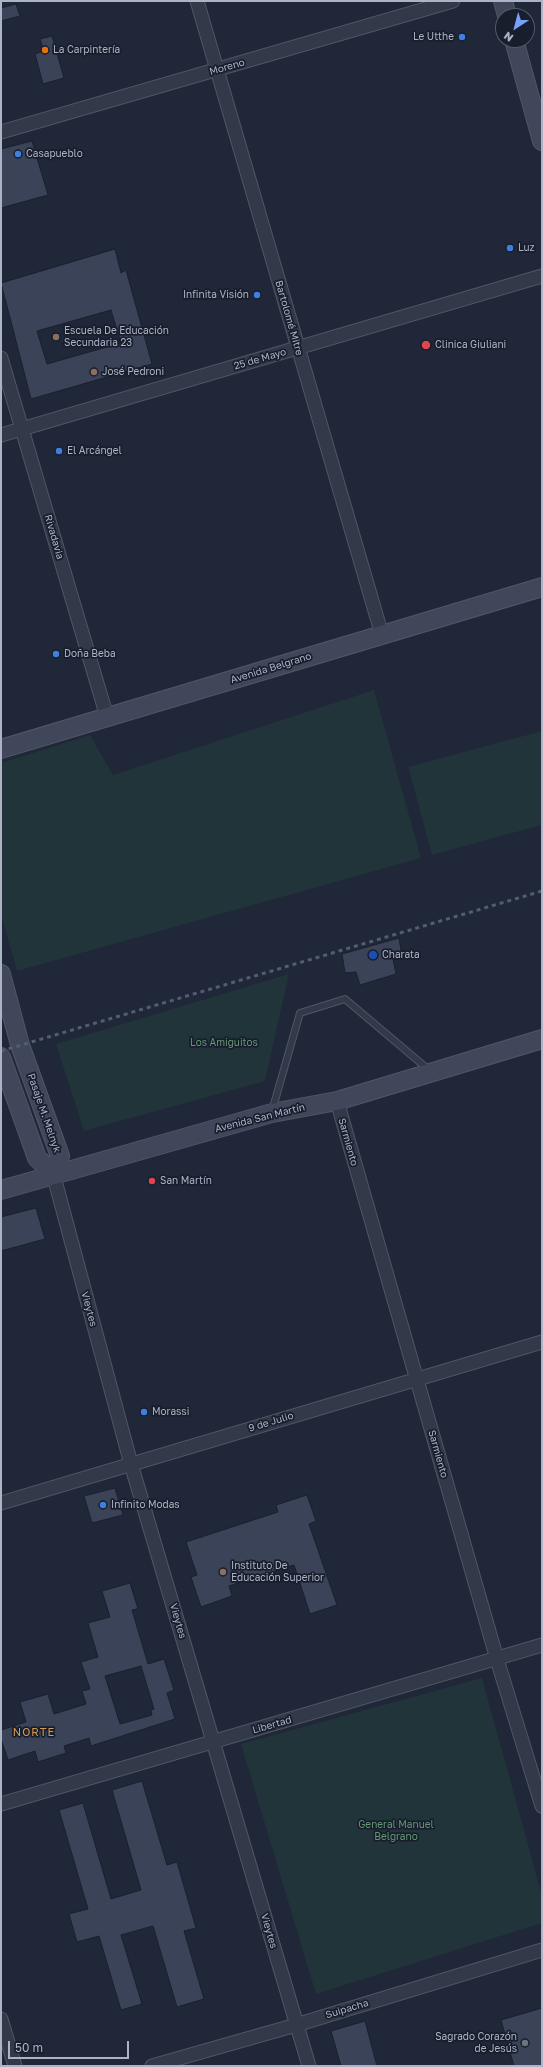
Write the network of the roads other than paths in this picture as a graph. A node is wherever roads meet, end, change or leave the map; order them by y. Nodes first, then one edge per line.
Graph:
1 (197, 1) edge
2 (453, 1) edge
3 (516, 48) edge
4 (217, 69) junction
5 (1, 132) edge
6 (542, 141) edge
7 (542, 276) edge
8 (298, 348) junction
9 (1, 358) edge
10 (22, 428) junction
11 (1, 435) edge
12 (542, 587) edge
13 (382, 635) junction
14 (107, 717) junction
15 (1, 749) edge
16 (1, 974) edge
17 (542, 1039) edge
18 (1, 1057) edge
19 (431, 1072) junction
20 (336, 1101) junction
21 (272, 1113) junction
22 (53, 1173) junction
23 (1, 1190) edge
24 (542, 1342) edge
25 (416, 1379) junction
26 (131, 1464) junction
27 (1, 1503) edge
28 (542, 1645) edge
29 (496, 1659) junction
30 (213, 1742) junction
31 (1, 1804) edge
32 (542, 1806) edge
33 (542, 1950) edge
34 (1, 2020) edge
35 (296, 2024) junction
36 (15, 2066) edge
37 (152, 2066) edge
38 (309, 2066) edge

1 - 4 street, Bartolomé Mitre
2 - 4 street, Moreno
3 - 6 main road
4 - 5 street, Moreno
4 - 8 street, Bartolomé Mitre
7 - 8 street, 25 de Mayo
8 - 10 street, 25 de Mayo
8 - 13 street, Bartolomé Mitre
9 - 10 street, Rivadavia
10 - 11 street, 25 de Mayo
10 - 14 street, Rivadavia
12 - 13 main road, Avenida Belgrano
13 - 14 main road, Avenida Belgrano
14 - 15 main road, Avenida Belgrano
16 - 22 main road, Pasaje M. Melnyk
17 - 19 main road, Avenida San Martín
18 - 22 main road, Pasaje M. Melnyk
19 - 20 main road, Avenida San Martín
19 - 21 lane
20 - 21 main road, Avenida San Martín
20 - 25 street, Sarmiento
21 - 22 main road, Avenida San Martín
22 - 23 main road, Avenida San Martín
22 - 26 street, Vieytes
24 - 25 street, 9 de Julio
25 - 26 street, 9 de Julio
25 - 29 street, Sarmiento
26 - 27 street, 9 de Julio
26 - 30 street, Vieytes
28 - 29 street, Libertad
29 - 30 street, Libertad
29 - 32 street, Sarmiento
30 - 31 street, Libertad
30 - 35 street, Vieytes
33 - 35 street, Suipacha
34 - 36 street
35 - 37 street, Suipacha
35 - 38 street, Vieytes

